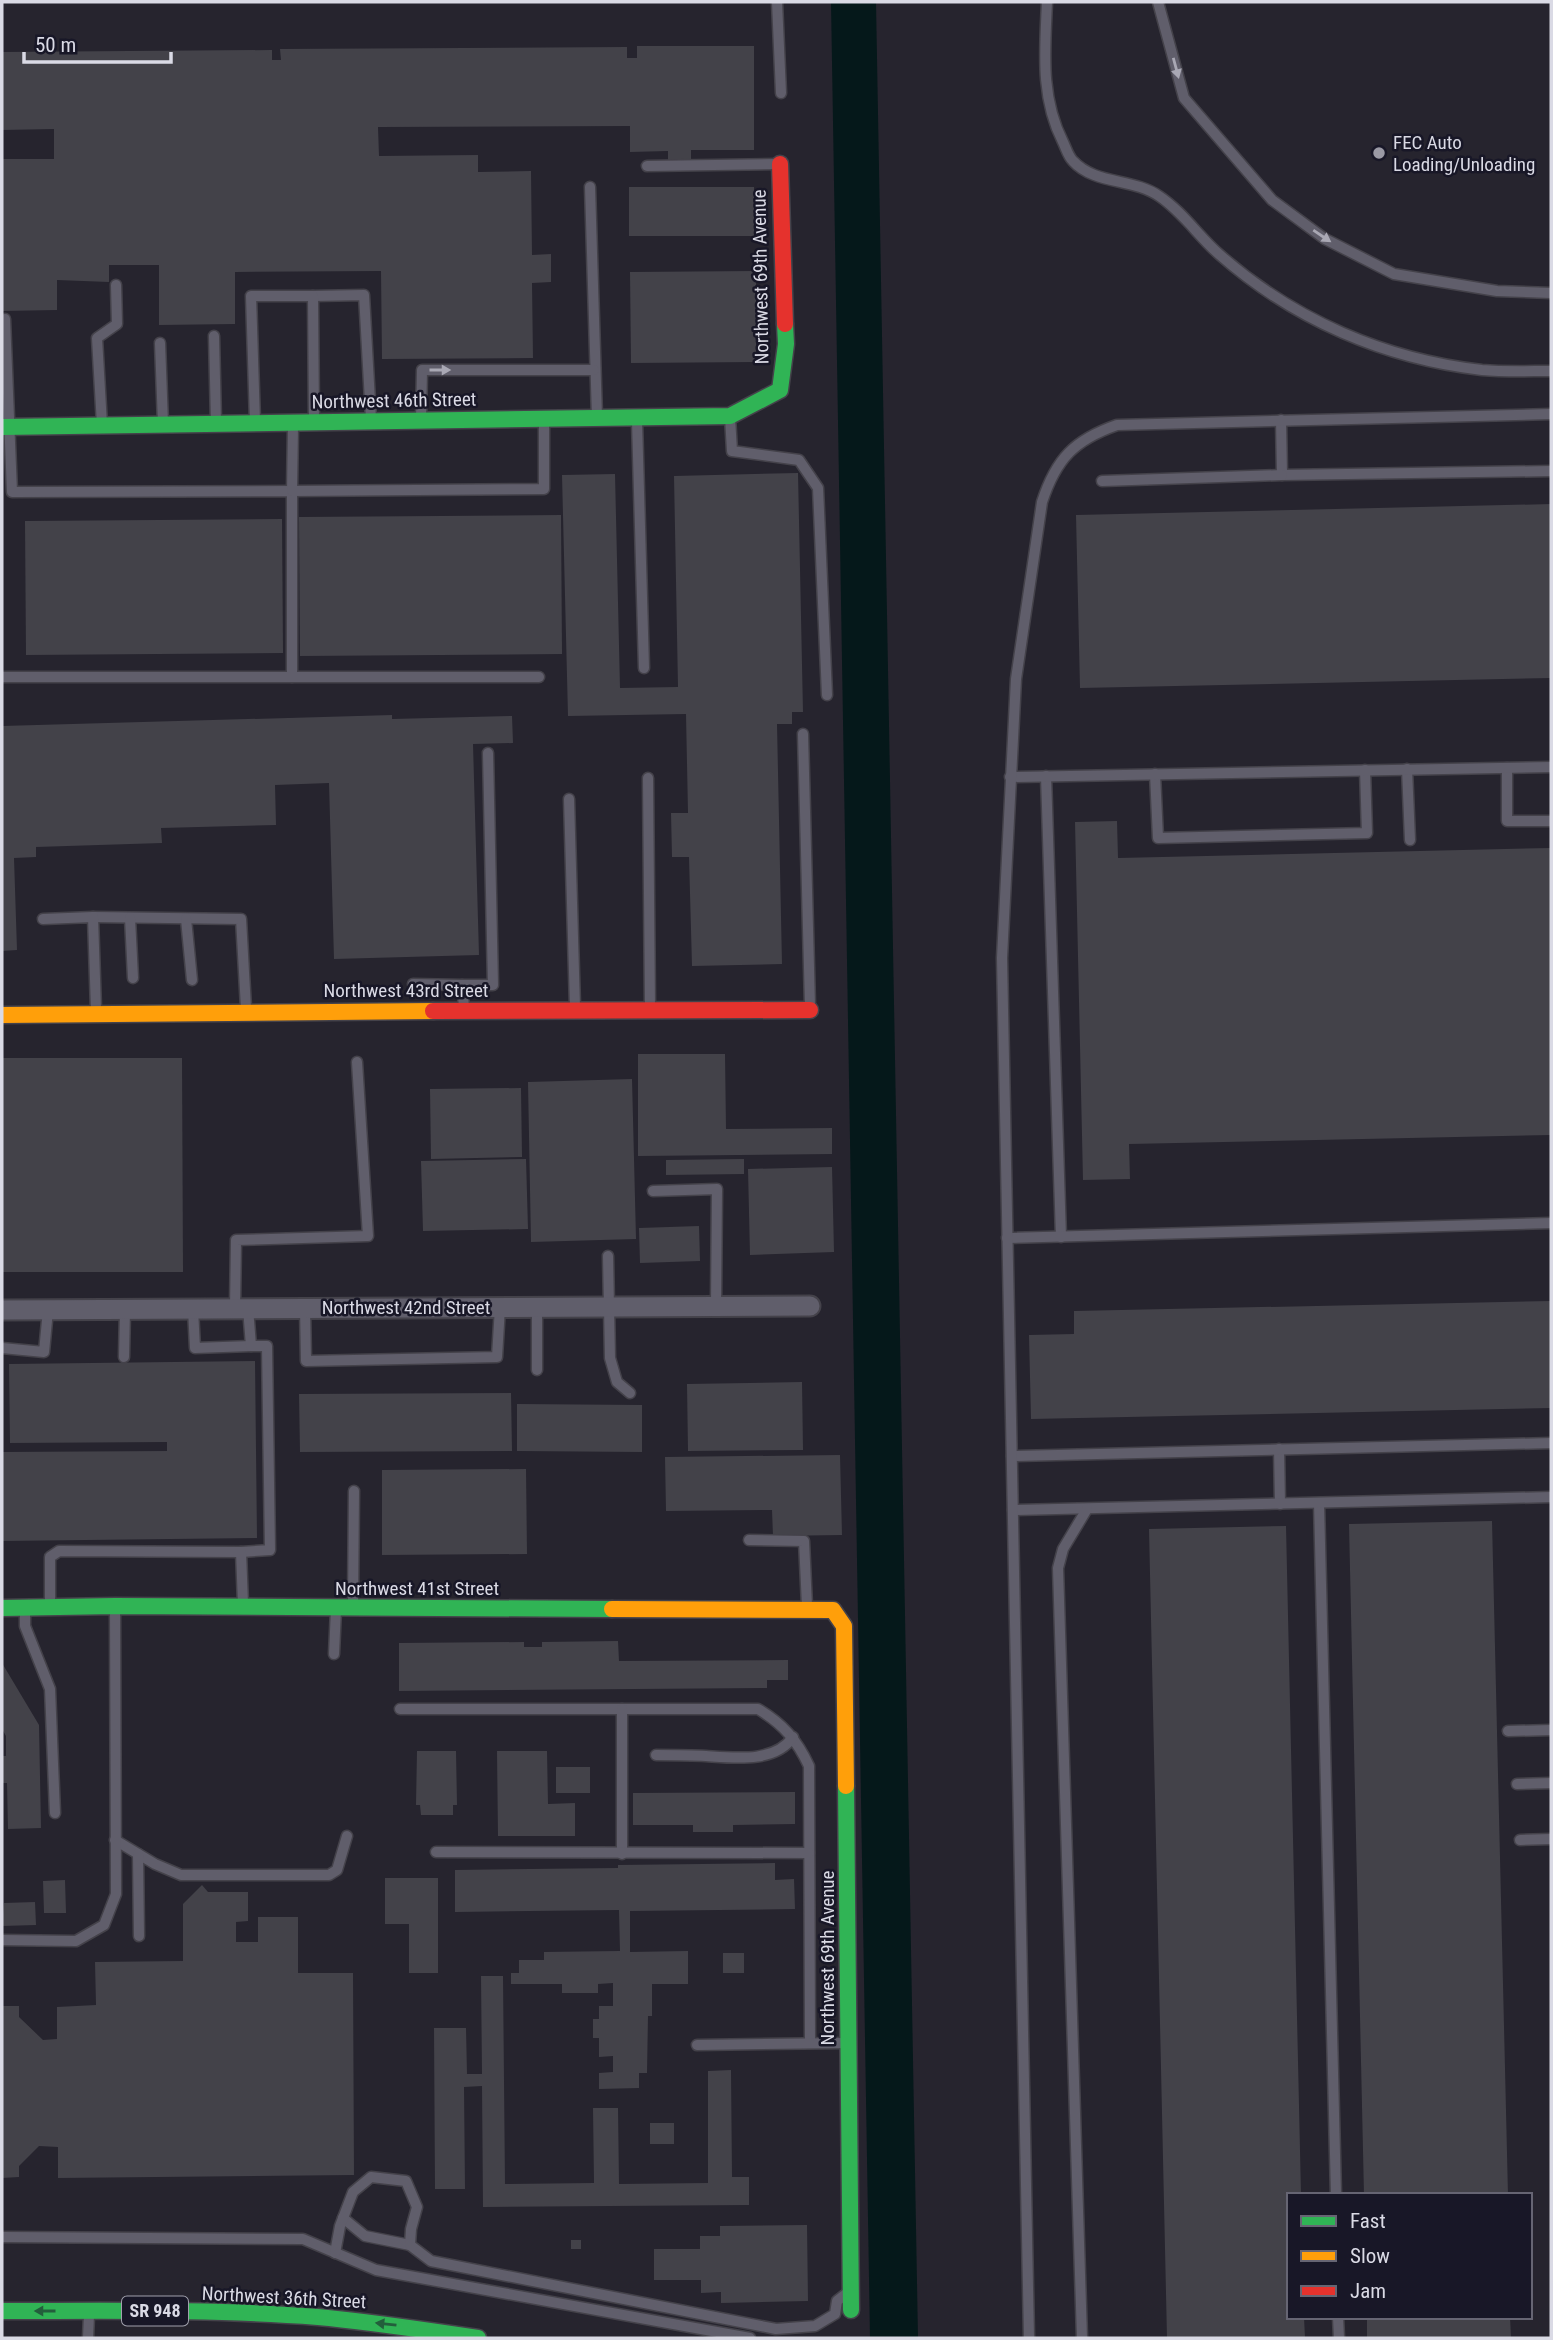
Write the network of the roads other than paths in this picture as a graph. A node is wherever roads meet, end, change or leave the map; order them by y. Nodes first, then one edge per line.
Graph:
1 (777, 2) edge
2 (1048, 2) edge
3 (1158, 2) edge
4 (781, 93) dead end
5 (780, 164) joint
6 (647, 166) dead end
7 (590, 187) dead end
8 (116, 285) dead end
9 (1551, 293) edge
10 (313, 296) junction
11 (5, 319) dead end
12 (214, 336) dead end
13 (160, 343) dead end
14 (594, 370) junction
15 (1551, 371) edge
16 (780, 390) joint
17 (1551, 414) edge
18 (730, 416) junction
19 (636, 417) junction
20 (597, 418) junction
21 (544, 419) junction
22 (1281, 420) junction
23 (371, 421) junction
24 (421, 421) junction
25 (293, 422) junction
26 (314, 422) junction
27 (255, 423) junction
28 (163, 424) junction
29 (216, 424) junction
30 (102, 425) junction
31 (6, 426) edge
32 (1551, 471) edge
33 (1283, 475) junction
34 (1102, 481) dead end
35 (292, 491) junction
36 (7, 492) edge
37 (644, 668) dead end
38 (2, 677) edge
39 (292, 677) junction
40 (539, 677) dead end
41 (827, 695) dead end
42 (803, 734) dead end
43 (488, 753) dead end
44 (1551, 767) edge
45 (1507, 768) junction
46 (1407, 769) junction
47 (1365, 770) junction
48 (1155, 774) junction
49 (1046, 776) junction
50 (1010, 777) junction
51 (648, 778) dead end
52 (569, 799) dead end
53 (1551, 821) edge
54 (1409, 840) dead end
55 (93, 917) junction
56 (130, 918) junction
57 (43, 919) dead end
58 (186, 919) junction
59 (133, 978) dead end
60 (192, 980) dead end
61 (413, 984) dead end
62 (462, 985) junction
63 (810, 1010) joint
64 (246, 1011) junction
65 (465, 1011) junction
66 (575, 1011) junction
67 (650, 1011) junction
68 (96, 1014) junction
69 (2, 1015) edge
70 (357, 1062) dead end
71 (653, 1191) dead end
72 (1551, 1223) edge
73 (1061, 1237) junction
74 (1007, 1238) junction
75 (608, 1256) dead end
76 (607, 1306) junction
77 (716, 1306) junction
78 (810, 1306) dead end
79 (500, 1307) junction
80 (537, 1307) junction
81 (242, 1308) junction
82 (305, 1308) junction
83 (125, 1309) junction
84 (193, 1309) junction
85 (2, 1310) edge
86 (48, 1310) junction
87 (251, 1346) junction
88 (2, 1348) edge
89 (124, 1357) dead end
90 (537, 1370) dead end
91 (630, 1394) dead end
92 (1551, 1443) edge
93 (1279, 1449) junction
94 (1012, 1456) junction
95 (354, 1491) dead end
96 (1551, 1497) edge
97 (1320, 1503) junction
98 (1280, 1504) junction
99 (1087, 1508) junction
100 (1013, 1510) junction
101 (749, 1540) dead end
102 (240, 1552) junction
103 (115, 1606) junction
104 (50, 1607) junction
105 (2, 1608) edge
106 (25, 1608) junction
107 (243, 1608) junction
108 (344, 1609) junction
109 (807, 1610) junction
110 (832, 1610) joint
111 (334, 1654) dead end
112 (400, 1709) dead end
113 (622, 1709) junction
114 (1551, 1730) edge
115 (1508, 1731) dead end
116 (793, 1737) junction
117 (656, 1755) dead end
118 (1551, 1783) edge
119 (1517, 1784) dead end
120 (55, 1813) dead end
121 (347, 1836) dead end
122 (1551, 1839) edge
123 (115, 1840) junction
124 (1520, 1840) dead end
125 (436, 1852) dead end
126 (809, 1853) junction
127 (138, 1854) junction
128 (622, 1854) junction
129 (139, 1936) dead end
130 (2, 1940) edge
131 (810, 2043) junction
132 (849, 2043) junction
133 (697, 2045) dead end
134 (1335, 2193) edge
135 (343, 2218) junction
136 (2, 2236) edge
137 (410, 2245) junction
138 (335, 2253) junction
139 (851, 2291) junction
140 (851, 2310) dead end
141 (2, 2311) edge
142 (89, 2311) junction
143 (1338, 2319) edge
144 (88, 2338) edge
145 (478, 2338) edge
146 (750, 2338) edge
147 (1029, 2338) edge
148 (1082, 2338) edge
149 (1339, 2338) edge

1 - 4 lane
2 - 15 lane
3 -> 9 lane
5 - 6 lane
5 - 16 street, Northwest 69th Avenue
7 - 14 lane
8 - 30 lane
10 - 23 lane
10 - 26 lane
10 - 27 lane
11 - 31 lane
12 - 29 lane
13 - 28 lane
14 - 20 lane
24 -> 14 lane
16 - 18 street, Northwest 46th Street
17 - 22 lane
18 - 19 street, Northwest 46th Street
18 - 41 lane
19 - 20 street, Northwest 46th Street
19 - 37 lane
20 - 21 street, Northwest 46th Street
21 - 24 street, Northwest 46th Street
21 - 35 lane
22 - 33 lane
22 - 50 lane
23 - 24 street, Northwest 46th Street
23 - 26 street, Northwest 46th Street
25 - 26 street, Northwest 46th Street
25 - 27 street, Northwest 46th Street
25 - 35 lane
27 - 29 street, Northwest 46th Street
28 - 29 street, Northwest 46th Street
28 - 30 street, Northwest 46th Street
30 - 31 street, Northwest 46th Street
31 - 36 lane
32 - 33 lane
33 - 34 lane
35 - 36 lane
35 - 39 lane
38 - 39 lane
39 - 40 lane
42 - 63 lane
43 - 62 lane
44 - 45 lane
45 - 46 lane
45 - 53 lane
46 - 47 lane
46 - 54 lane
47 - 48 lane
47 - 48 lane
48 - 49 lane
49 - 50 lane
49 - 73 lane
50 - 74 lane
51 - 67 lane
52 - 66 lane
55 - 56 lane
55 - 57 lane
55 - 68 lane
56 - 58 lane
56 - 59 lane
58 - 60 lane
58 - 64 lane
61 - 62 lane
62 - 65 lane
63 - 67 street, Northwest 43rd Street
64 - 65 street, Northwest 43rd Street
64 - 68 street, Northwest 43rd Street
65 - 66 street, Northwest 43rd Street
66 - 67 street, Northwest 43rd Street
68 - 69 street, Northwest 43rd Street
70 - 81 lane
71 - 77 lane
72 - 73 lane
73 - 74 lane
74 - 94 lane
75 - 76 lane
76 - 77 street, Northwest 42nd Street
76 - 80 street, Northwest 42nd Street
76 - 91 lane
77 - 78 street, Northwest 42nd Street
79 - 80 street, Northwest 42nd Street
79 - 82 street, Northwest 42nd Street
79 - 82 lane
80 - 90 lane
81 - 82 street, Northwest 42nd Street
81 - 84 street, Northwest 42nd Street
81 - 87 lane
83 - 84 street, Northwest 42nd Street
83 - 86 street, Northwest 42nd Street
83 - 89 lane
84 - 87 lane
85 - 86 street, Northwest 42nd Street
86 - 88 lane
87 - 102 lane
92 - 93 lane
93 - 94 lane
93 - 98 lane
94 - 100 lane
95 - 108 lane
96 - 97 lane
97 - 98 lane
97 - 134 lane
98 - 99 lane
99 - 100 lane
99 - 148 lane
100 - 147 lane
101 - 109 lane
102 - 104 lane
102 - 107 lane
103 - 104 street, Northwest 41st Street
103 - 107 street, Northwest 41st Street
103 - 123 lane
104 - 106 street, Northwest 41st Street
105 - 106 street, Northwest 41st Street
106 - 120 lane
107 - 108 street, Northwest 41st Street
108 - 109 street, Northwest 41st Street
108 - 111 lane
109 - 110 street, Northwest 41st Street
110 - 132 street, Northwest 69th Avenue
112 - 113 lane
113 - 116 lane
113 - 128 lane
114 - 115 lane
116 - 117 lane
116 - 126 lane
118 - 119 lane
121 - 127 lane
122 - 124 lane
123 - 127 lane
123 - 130 lane
125 - 128 lane
126 - 128 lane
126 - 131 lane
127 - 129 lane
131 - 132 lane
131 - 133 lane
132 - 139 street, Northwest 69th Avenue
135 - 137 lane
135 - 137 lane
135 - 138 lane
136 - 138 lane
137 - 139 lane
138 - 146 lane
139 - 140 street, Northwest 69th Avenue
142 -> 141 street, Northwest 36th Street / SR 948
142 - 144 lane
145 -> 142 street, Northwest 36th Street / SR 948
143 - 149 lane

